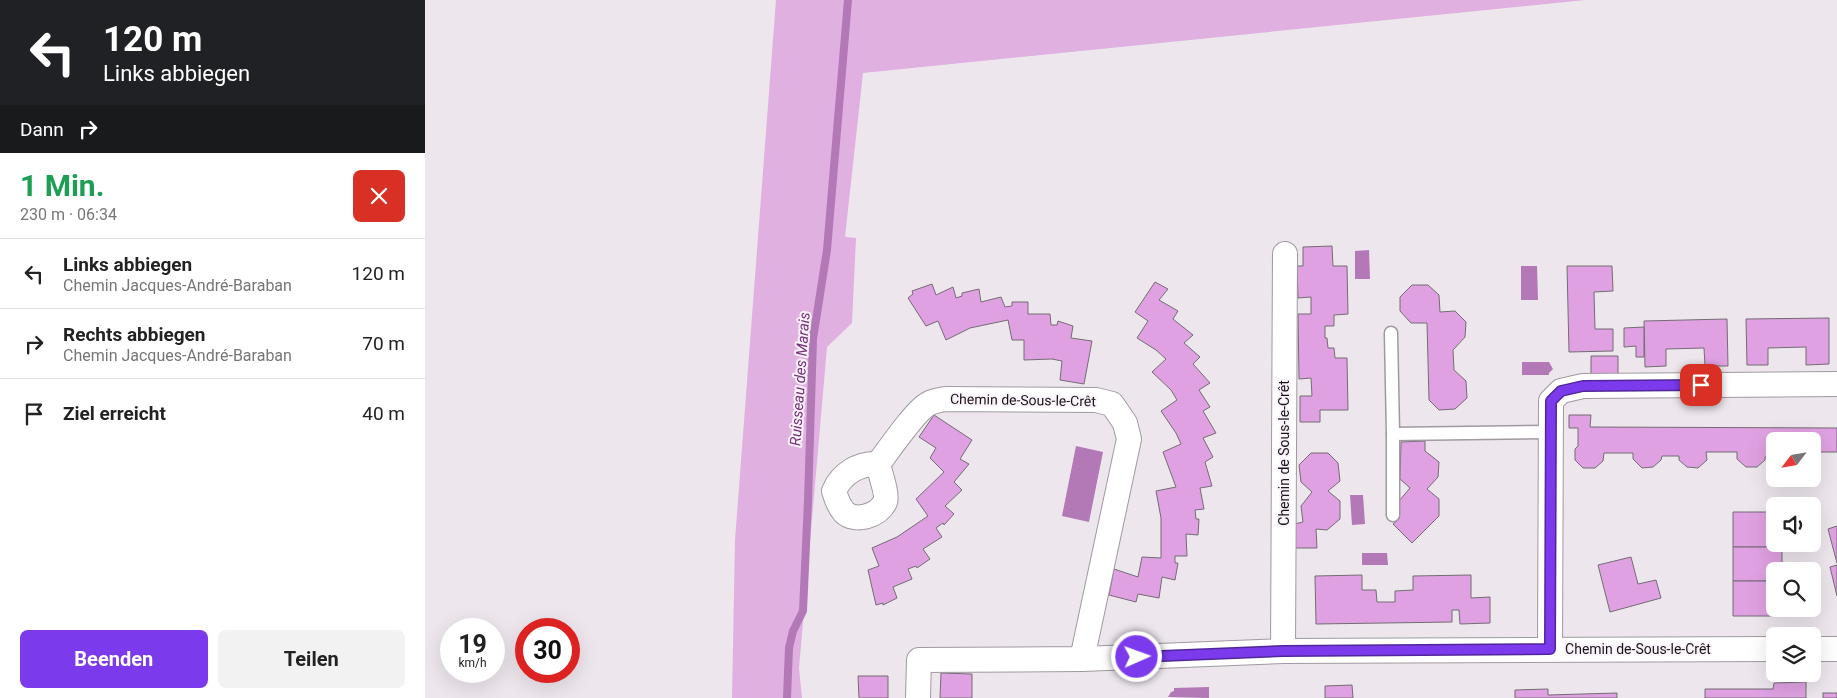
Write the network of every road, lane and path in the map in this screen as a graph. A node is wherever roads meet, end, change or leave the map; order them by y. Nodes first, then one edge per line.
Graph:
1 (1285, 254) dead end
2 (1391, 333) dead end
3 (1837, 384) edge
4 (1551, 432) junction
5 (1393, 434) junction
6 (878, 464) dead end
7 (1393, 515) dead end
8 (1550, 649) junction
9 (1766, 649) edge
10 (1821, 649) edge
11 (1837, 649) edge
12 (1283, 651) junction
13 (1082, 659) junction
14 (918, 698) edge

1 - 12 street, Chemin de Sous-le-Crêt
2 - 5 lane
3 - 4 street
4 - 5 lane
4 - 8 street
5 - 7 lane
6 - 13 street, Chemin de-Sous-le-Crêt
8 - 9 street, Chemin de-Sous-le-Crêt
8 - 12 street, Chemin de-Sous-le-Crêt
10 - 11 street
12 - 13 street, Chemin de-Sous-le-Crêt
13 - 14 street, Chemin de-Sous-le-Crêt

